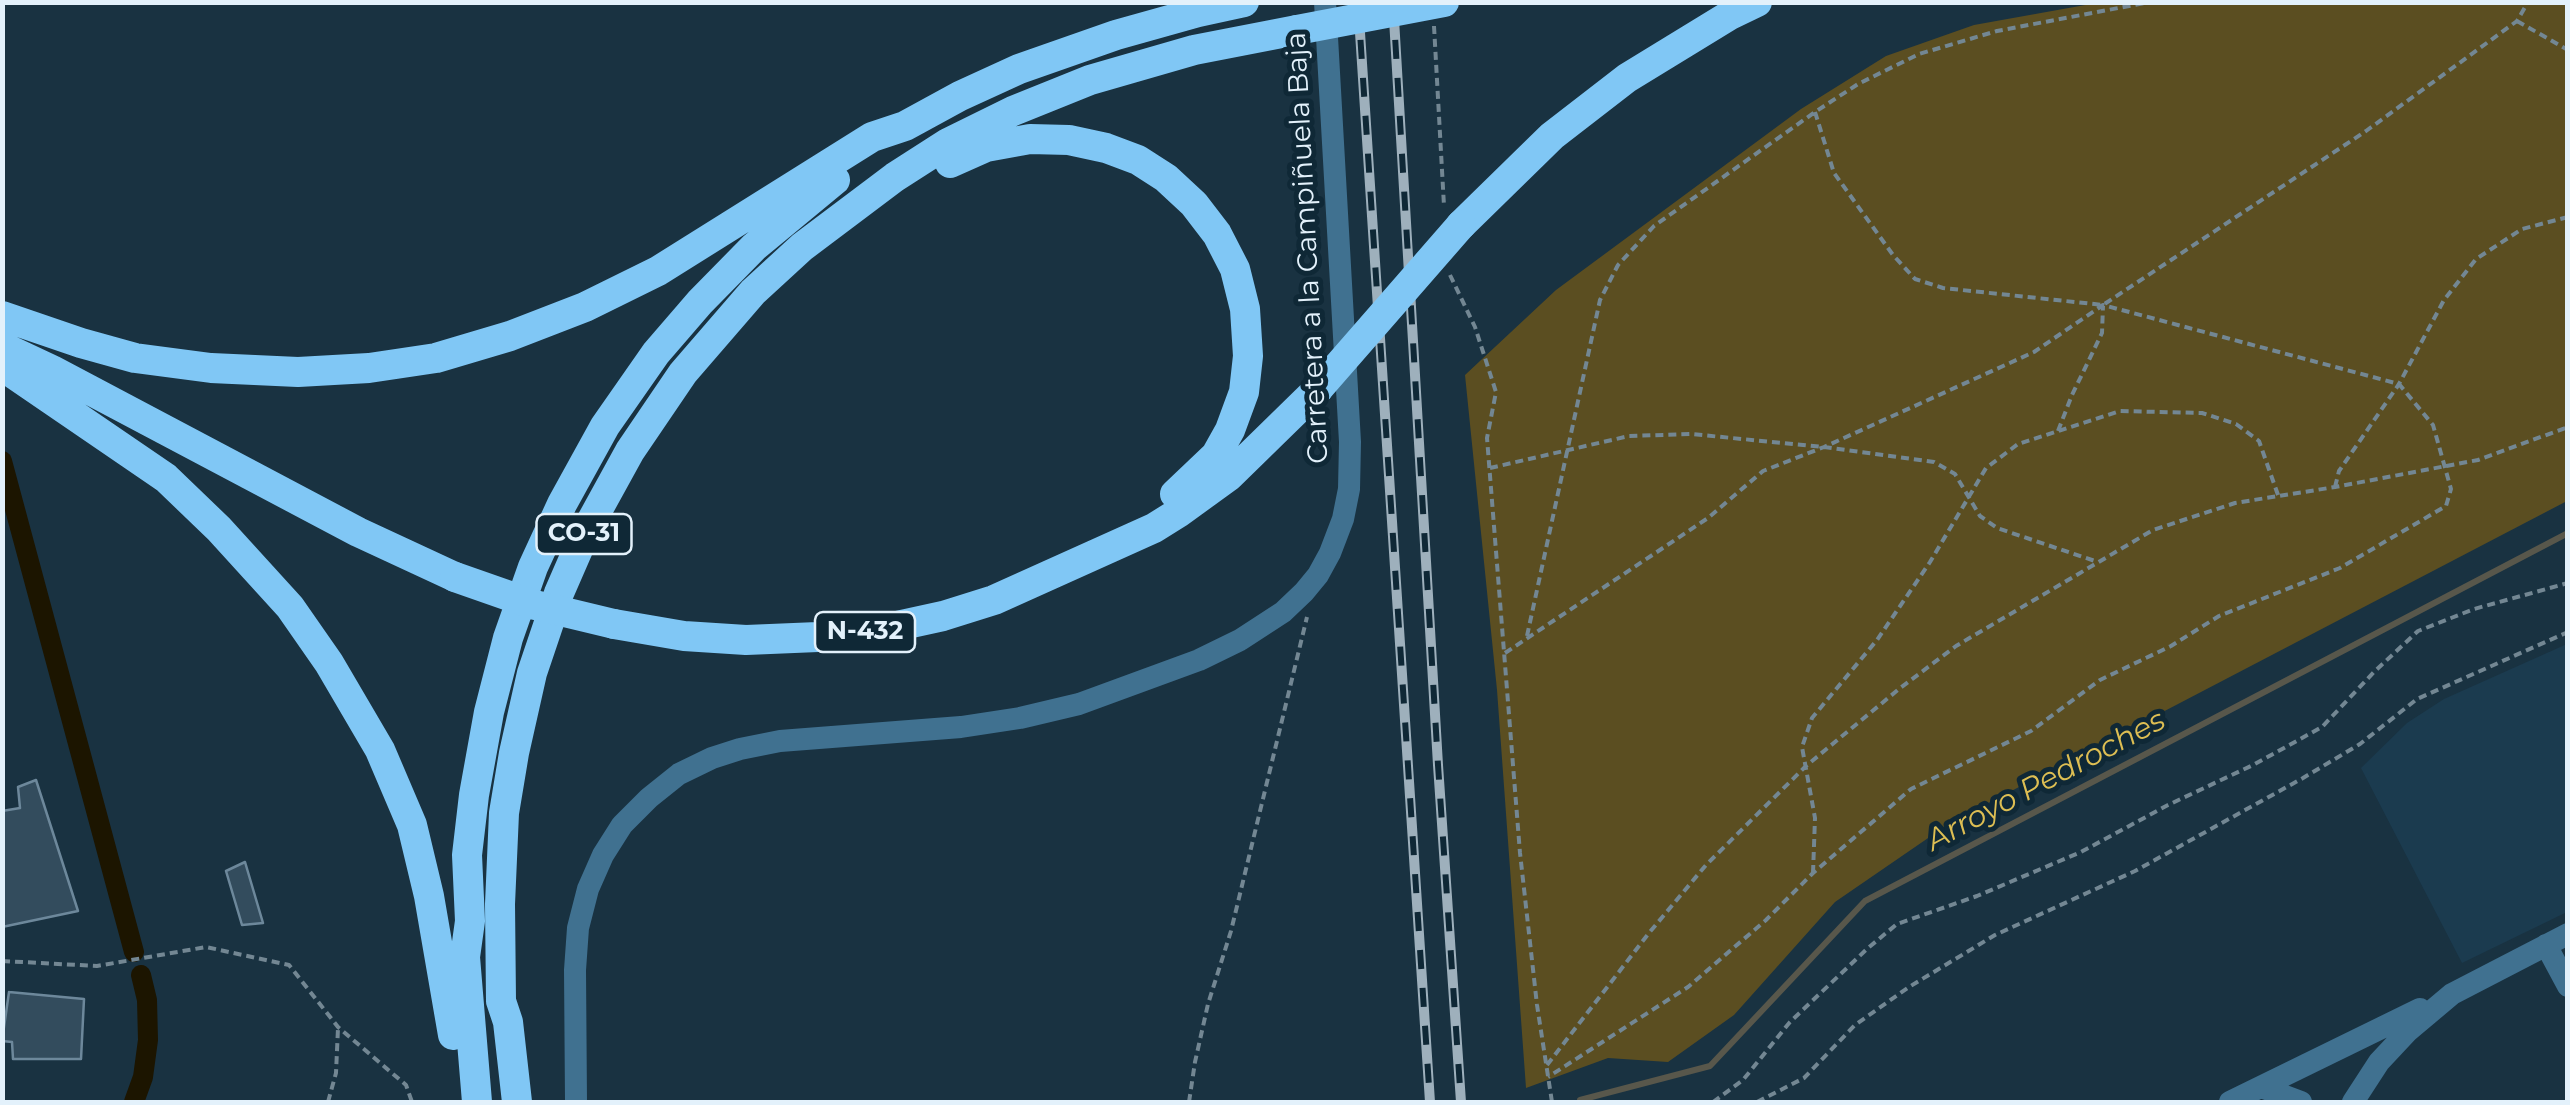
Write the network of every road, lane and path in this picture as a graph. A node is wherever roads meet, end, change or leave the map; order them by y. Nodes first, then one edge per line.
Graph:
1 (1244, 2) edge
2 (1325, 2) edge
3 (1757, 2) edge
4 (2150, 2) edge
5 (2528, 2) edge
6 (1439, 11) edge
7 (2517, 20) junction
8 (2568, 50) edge
9 (1815, 112) junction
10 (905, 126) junction
11 (895, 177) junction
12 (2568, 217) edge
13 (1453, 221) junction
14 (1450, 274) dead end
15 (2103, 306) junction
16 (2, 316) edge
17 (2, 339) edge
18 (2, 347) edge
19 (2, 366) edge
20 (52, 370) junction
21 (2399, 384) junction
22 (2568, 427) edge
23 (2058, 431) junction
24 (1824, 448) junction
25 (1567, 450) junction
26 (2446, 467) junction
27 (1490, 468) junction
28 (2335, 487) junction
29 (2278, 495) junction
30 (1968, 497) junction
31 (1102, 552) junction
32 (2099, 562) junction
33 (1318, 575) junction
34 (2568, 584) edge
35 (2568, 632) edge
36 (1526, 639) junction
37 (1505, 653) junction
38 (1806, 766) junction
39 (1813, 873) junction
40 (470, 921) junction
41 (2557, 940) edge
42 (2, 962) edge
43 (2568, 986) edge
44 (2452, 994) junction
45 (501, 1001) junction
46 (338, 1027) junction
47 (1547, 1065) junction
48 (1548, 1077) junction
49 (2260, 1087) junction
50 (328, 1102) edge
51 (412, 1102) edge
52 (464, 1102) edge
53 (477, 1102) edge
54 (490, 1102) edge
55 (505, 1102) edge
56 (517, 1102) edge
57 (576, 1102) edge
58 (1190, 1102) edge
59 (1552, 1102) edge
60 (1713, 1102) edge
61 (1758, 1102) edge
62 (2230, 1102) edge
63 (2301, 1102) edge
64 (2353, 1102) edge

1 - 10 highway, CO-31
2 - 33 street, Carretera a la Campiñuela Baja
3 - 13 highway
4 - 9 path
5 - 7 path
6 - 11 highway, CO-31, bridge
6 - 13 path
7 - 8 path
7 - 15 path
9 - 15 path
9 - 25 path
10 - 16 highway
10 - 40 highway, CO-31
11 - 31 highway
11 - 45 highway, CO-31
12 - 21 path
13 - 31 highway, bridge
14 - 27 path
15 - 21 path
15 - 23 path
15 - 24 path
17 - 20 highway, N-432
18 - 20 highway, N-432
19 - 52 highway
20 - 31 highway, N-432, bridge
21 - 26 path
21 - 28 path
22 - 26 path
23 - 29 path
23 - 30 path
24 - 25 path
24 - 30 path
24 - 36 path
25 - 27 path
25 - 36 path
26 - 28 path
26 - 39 path
27 - 37 path
28 - 29 path
29 - 32 path
30 - 32 path
30 - 38 path
32 - 38 path
33 - 57 street, Carretera a la Campiñuela Baja
33 - 58 path
34 - 60 path
35 - 61 path
36 - 37 path
37 - 47 path
38 - 39 path
38 - 47 path
39 - 48 path
40 - 53 highway, CO-31
40 - 54 highway
41 - 43 street
41 - 44 street
42 - 46 path
44 - 49 street
44 - 64 street
45 - 55 highway
45 - 56 highway
46 - 50 path
46 - 51 path
47 - 48 path
48 - 59 path
49 - 62 street
49 - 63 street

